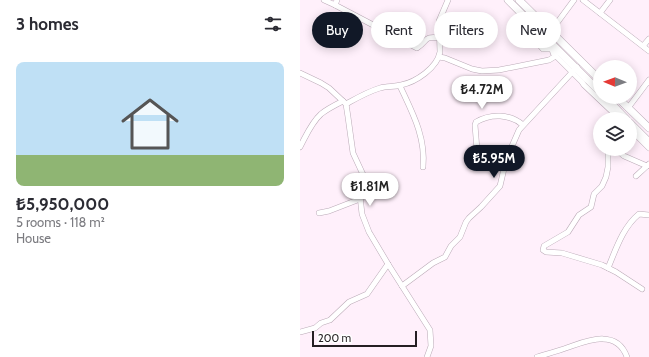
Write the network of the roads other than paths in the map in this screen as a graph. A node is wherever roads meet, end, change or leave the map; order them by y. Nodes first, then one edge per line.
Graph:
1 (324, 0) edge
2 (448, 0) edge
3 (508, 0) edge
4 (519, 0) edge
5 (574, 0) edge
6 (583, 0) edge
7 (610, 0) edge
8 (336, 2) edge
9 (443, 12) edge
10 (521, 12) edge
11 (531, 12) edge
12 (600, 13) junction
13 (561, 18) edge
14 (434, 37) edge
15 (649, 39) edge
16 (561, 41) edge
17 (643, 46) junction
18 (439, 48) edge
19 (542, 48) edge
20 (553, 48) edge
21 (556, 51) junction
22 (649, 51) edge
23 (439, 57) junction
24 (575, 70) junction
25 (300, 73) edge
26 (593, 73) edge
27 (649, 80) edge
28 (400, 86) junction
29 (593, 86) edge
30 (344, 102) junction
31 (611, 104) edge
32 (624, 104) edge
33 (628, 108) junction
34 (616, 112) edge
35 (619, 112) edge
36 (523, 125) junction
37 (649, 128) edge
38 (637, 131) edge
39 (637, 136) edge
40 (649, 142) edge
41 (300, 147) edge
42 (649, 148) edge
43 (477, 150) dead end
44 (608, 156) edge
45 (624, 156) edge
46 (648, 165) edge
47 (423, 167) dead end
48 (636, 176) dead end
49 (360, 199) junction
50 (319, 213) dead end
51 (649, 215) edge
52 (388, 264) junction
53 (608, 268) junction
54 (402, 286) junction
55 (642, 289) dead end
56 (300, 332) edge
57 (427, 357) edge
58 (536, 357) edge
59 (627, 357) edge

1 - 8 street
2 - 9 street
3 - 10 main road
4 - 11 main road
5 - 13 street
6 - 12 street
7 - 12 street
8 - 14 street
12 - 17 street
15 - 17 street
16 - 26 main road
17 - 22 street
18 - 23 street
19 - 21 street
20 - 21 main road
21 - 23 street
21 - 24 main road
23 - 28 street
24 - 29 main road
24 - 34 street
24 - 36 street
25 - 30 street
27 - 33 street
28 - 30 street
28 - 47 street
30 - 41 street
30 - 49 street
31 - 35 main road
32 - 33 main road
33 - 37 main road
36 - 43 street
36 - 54 street
38 - 40 main road
39 - 42 street
44 - 53 street
45 - 46 street
46 - 48 street
49 - 50 street
49 - 52 street
51 - 53 street
52 - 54 street
52 - 56 street
53 - 55 street
54 - 57 street
58 - 59 street

